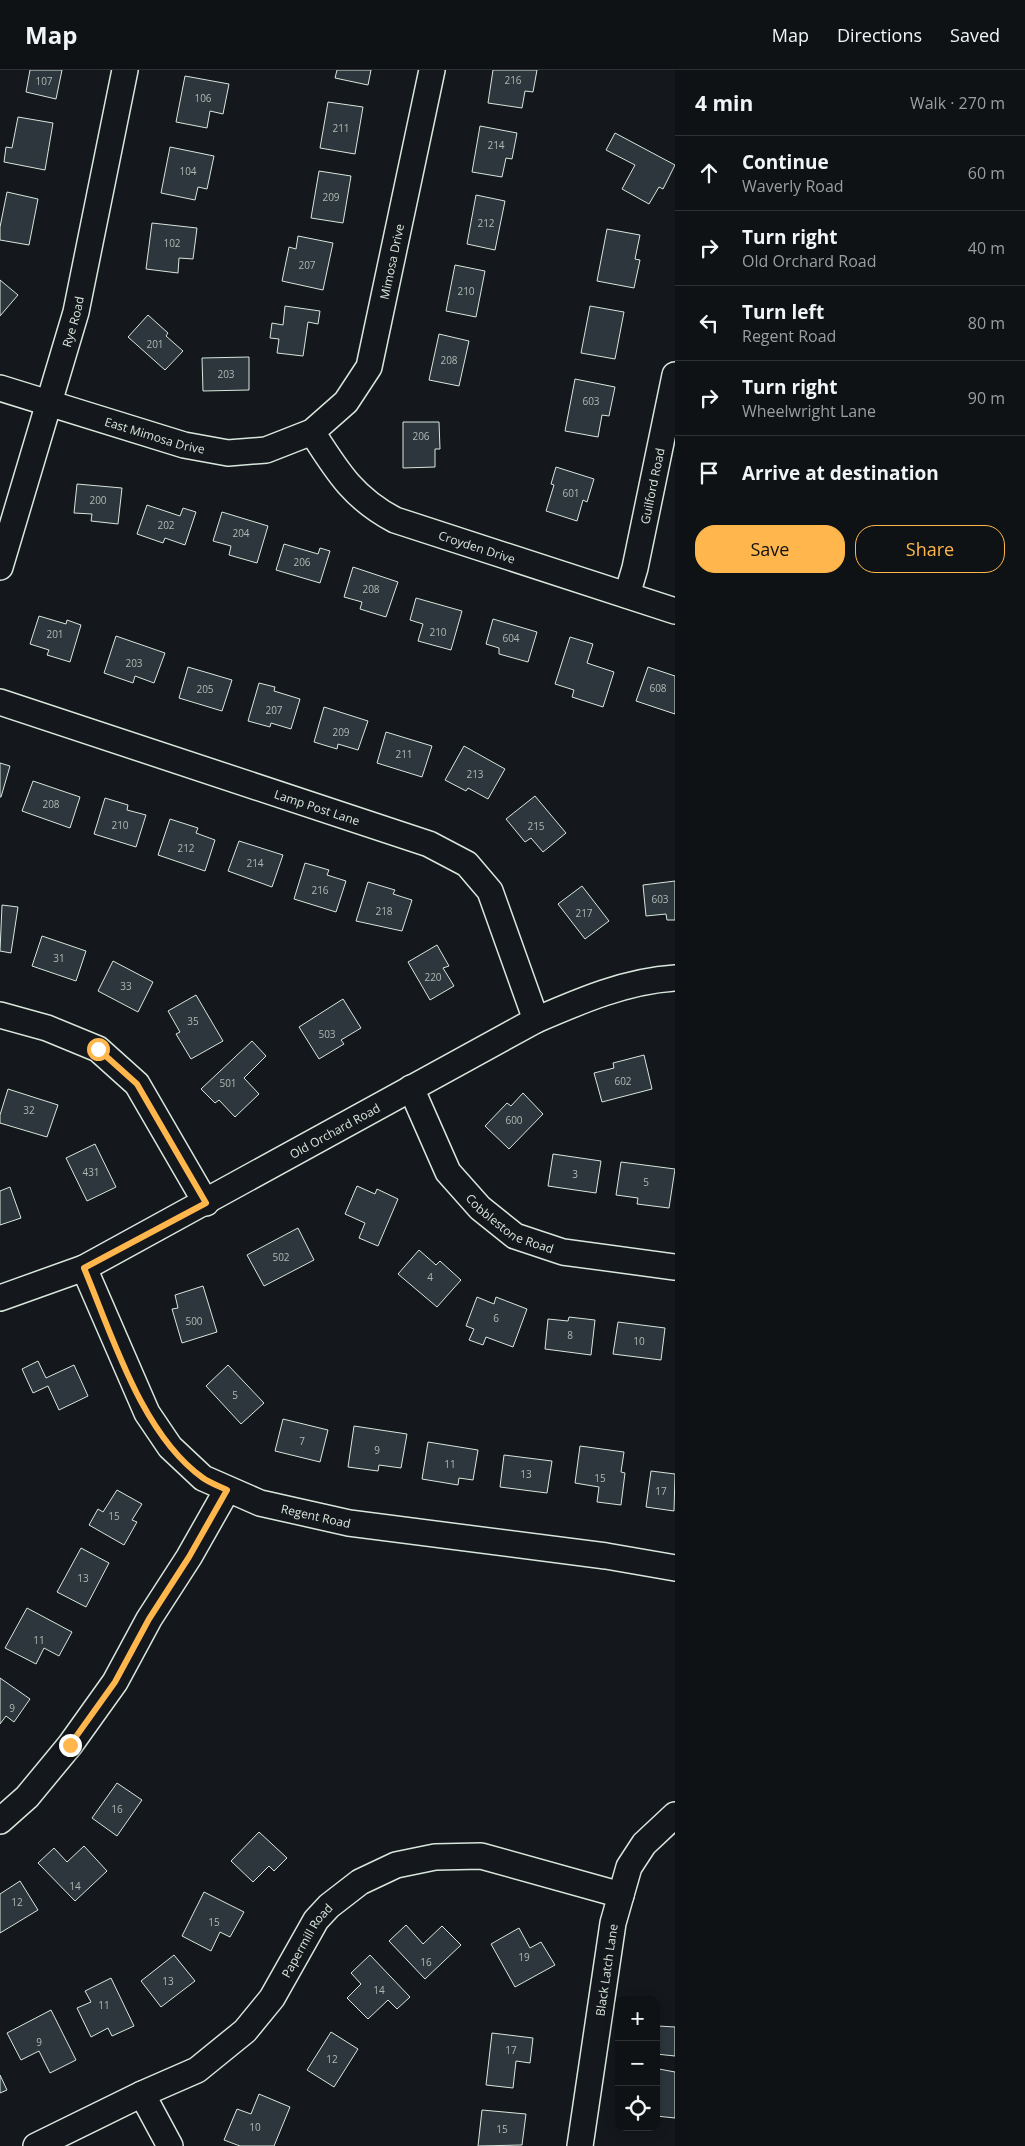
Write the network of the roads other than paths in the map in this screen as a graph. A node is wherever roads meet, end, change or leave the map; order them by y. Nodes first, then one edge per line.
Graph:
1 (125, 70) edge
2 (432, 70) edge
3 (675, 375) edge
4 (0, 388) edge
5 (49, 404) junction
6 (312, 432) junction
7 (0, 567) edge
8 (627, 596) junction
9 (675, 612) edge
10 (0, 702) edge
11 (675, 978) edge
12 (0, 1015) edge
13 (536, 1020) junction
14 (411, 1088) junction
15 (206, 1203) junction
16 (675, 1267) edge
17 (84, 1268) junction
18 (0, 1298) edge
19 (227, 1490) junction
20 (675, 1568) edge
21 (675, 1815) edge
22 (0, 1821) edge
23 (621, 1895) junction
24 (142, 2094) junction
25 (36, 2146) edge
26 (170, 2146) edge
27 (580, 2146) edge

1 - 5 street, Rye Road
2 - 6 street, Mimosa Drive
3 - 8 street, Guilford Road
4 - 5 street, East Mimosa Drive
5 - 6 street, East Mimosa Drive
5 - 7 street, Rye Road
6 - 8 street, Croyden Drive
8 - 9 street, Croyden Drive
10 - 13 street, Lamp Post Lane
11 - 13 street, Old Orchard Road
12 - 15 street
13 - 14 street, Old Orchard Road
14 - 15 street, Old Orchard Road
14 - 16 street, Cobblestone Road
15 - 17 street, Old Orchard Road
17 - 18 street, Old Orchard Road
17 - 19 street, Regent Road
19 - 20 street, Regent Road
19 - 22 street
21 - 23 street, Black Latch Lane
23 - 24 street, Papermill Road
23 - 27 street, Black Latch Lane
24 - 25 street, Papermill Road
24 - 26 street

